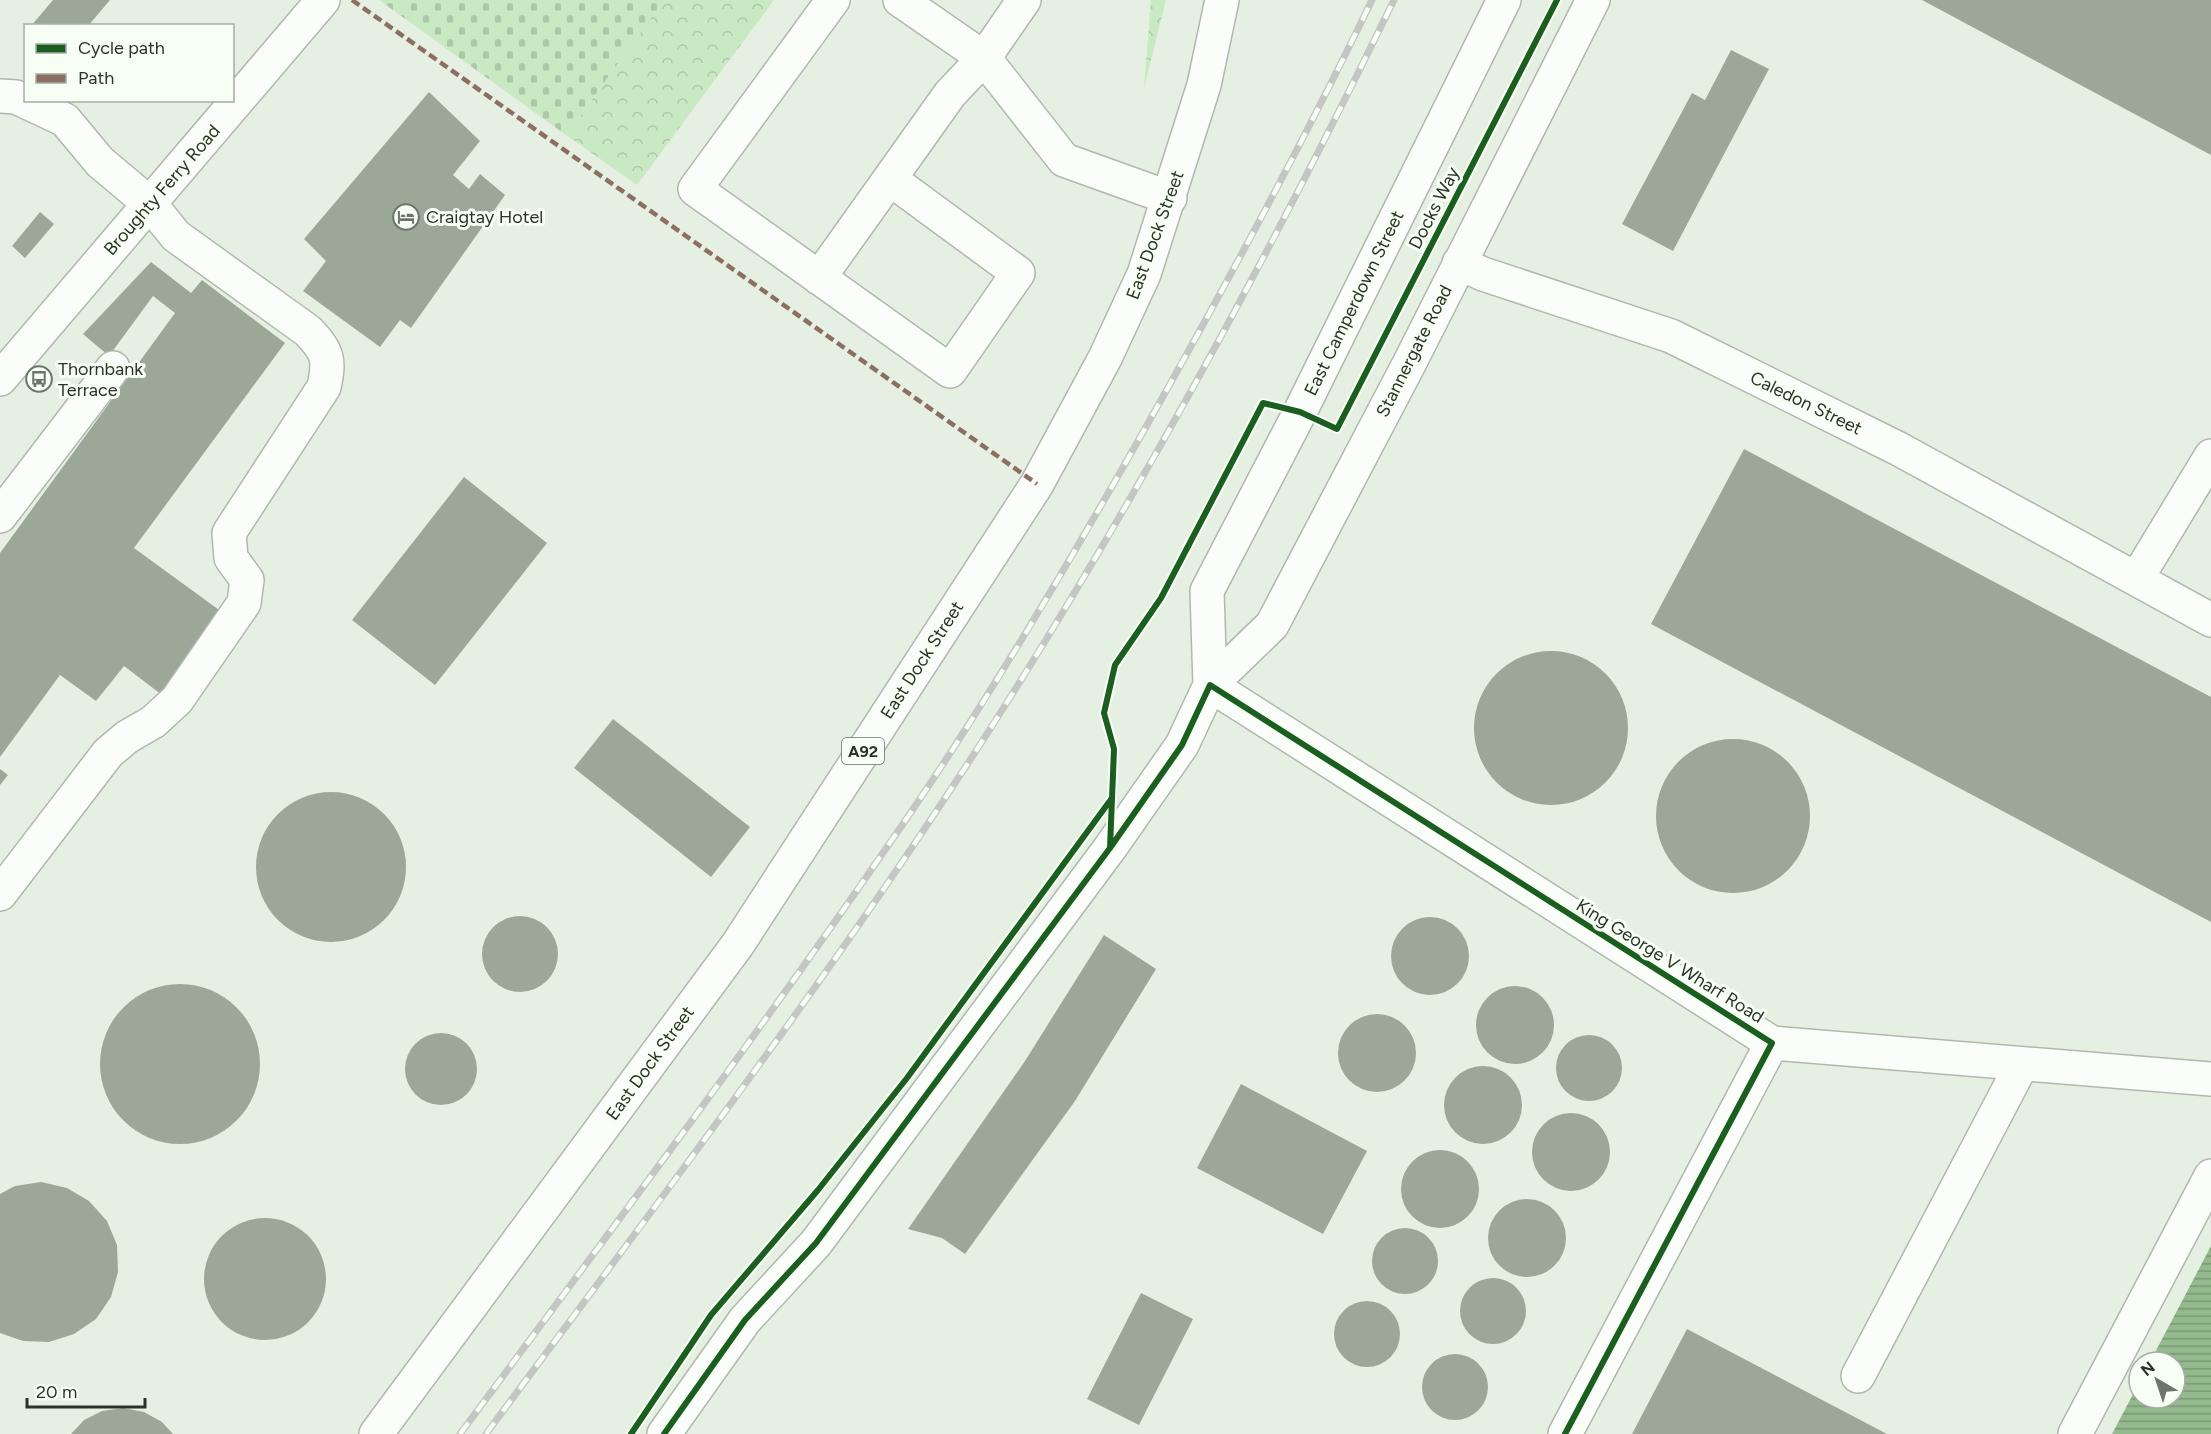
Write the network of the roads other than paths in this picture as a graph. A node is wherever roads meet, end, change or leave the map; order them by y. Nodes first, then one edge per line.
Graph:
1 (323, 0) edge
2 (833, 0) edge
3 (900, 0) edge
4 (1024, 0) edge
5 (1222, 0) edge
6 (1504, 0) edge
7 (1593, 0) edge
8 (984, 58) junction
9 (0, 96) edge
10 (24, 101) edge
11 (27, 102) edge
12 (890, 179) junction
13 (1170, 198) junction
14 (150, 204) junction
15 (1459, 263) junction
16 (819, 278) junction
17 (113, 368) dead end
18 (0, 379) edge
19 (2211, 456) edge
20 (0, 516) edge
21 (2137, 578) junction
22 (2211, 620) edge
23 (1210, 685) junction
24 (0, 894) edge
25 (1772, 1043) junction
26 (2022, 1064) junction
27 (2211, 1079) edge
28 (2211, 1176) edge
29 (1858, 1376) dead end
30 (376, 1434) edge
31 (664, 1434) edge
32 (1565, 1434) edge
33 (2074, 1434) edge

1 - 14 main road, Broughty Ferry Road
2 - 16 main road
3 - 8 main road
4 - 8 main road
5 - 13 main road, East Dock Street / A92
6 - 23 main road, East Camperdown Street
7 - 15 main road, Stannergate Road
8 - 12 main road
8 - 13 main road
9 - 10 main road
11 - 14 main road
12 - 16 main road
12 - 16 main road
13 - 30 main road, East Dock Street / A92
14 - 18 main road, Broughty Ferry Road
14 - 24 main road
15 - 21 main road, Caledon Street
15 - 23 main road, Stannergate Road
17 - 20 main road
19 - 21 main road
21 - 22 main road, Caledon Street
23 - 25 main road, King George V Wharf Road
23 - 31 main road, East Camperdown Street
25 - 26 main road, King George V Wharf Road
25 - 32 main road, King George V Wharf Road
26 - 27 main road, King George V Wharf Road
26 - 29 main road
28 - 33 main road

